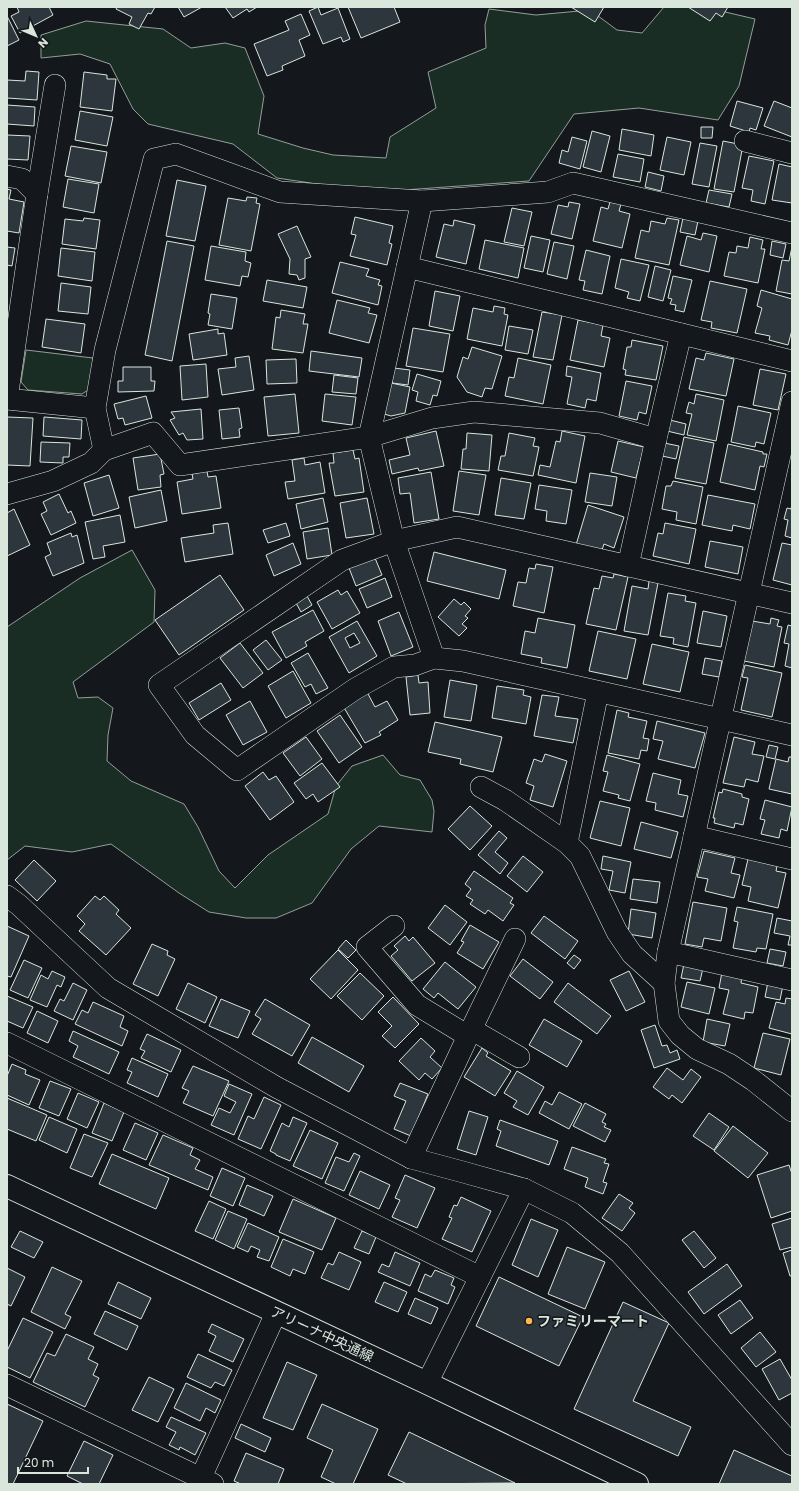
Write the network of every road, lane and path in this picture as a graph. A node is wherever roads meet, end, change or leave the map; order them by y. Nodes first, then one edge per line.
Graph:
1 (55, 84) dead end
2 (745, 141) dead end
3 (792, 154) edge
4 (7, 176) edge
5 (37, 194) junction
6 (422, 201) junction
7 (792, 233) edge
8 (407, 267) junction
9 (681, 334) junction
10 (792, 361) edge
11 (792, 402) edge
12 (95, 408) junction
13 (369, 437) junction
14 (656, 439) junction
15 (104, 450) junction
16 (783, 483) edge
17 (7, 494) edge
18 (394, 541) junction
19 (628, 566) junction
20 (749, 594) junction
21 (792, 603) edge
22 (434, 658) junction
23 (598, 692) junction
24 (720, 719) junction
25 (792, 736) edge
26 (481, 787) dead end
27 (694, 836) junction
28 (567, 842) junction
29 (792, 859) edge
30 (7, 896) edge
31 (394, 926) dead end
32 (515, 939) dead end
33 (668, 952) junction
34 (792, 980) edge
35 (664, 983) junction
36 (470, 1033) junction
37 (7, 1043) edge
38 (519, 1058) dead end
39 (792, 1111) edge
40 (411, 1158) junction
41 (7, 1186) edge
42 (524, 1190) junction
43 (480, 1277) junction
44 (276, 1313) junction
45 (427, 1383) junction
46 (7, 1385) edge
47 (792, 1445) edge
48 (204, 1482) edge
49 (637, 1484) edge

1 - 5 street
2 - 3 street
4 - 5 street
5 - 12 street
6 - 7 street
6 - 8 street
6 - 12 street
8 - 9 street
8 - 13 street
9 - 10 street
9 - 14 street
11 - 16 street
12 - 15 street
13 - 14 street
13 - 15 street
13 - 18 street
14 - 19 street
15 - 17 street
16 - 20 street
18 - 19 street
18 - 22 street
18 - 22 street
19 - 20 street
20 - 21 street
20 - 24 street
22 - 23 street
23 - 24 street
23 - 28 street
24 - 25 street
24 - 27 street
26 - 28 street
27 - 29 street
27 - 33 street
28 - 35 street
30 - 40 street
31 - 36 street
32 - 36 street
33 - 34 street
33 - 35 street
35 - 39 street
36 - 38 street
36 - 40 street
37 - 43 street
40 - 42 street
41 - 44 street, アリーナ中央通線
42 - 43 street
42 - 47 street
43 - 45 street
44 - 45 street, アリーナ中央通線
44 - 48 street
45 - 49 street, アリーナ中央通線
46 - 48 street

